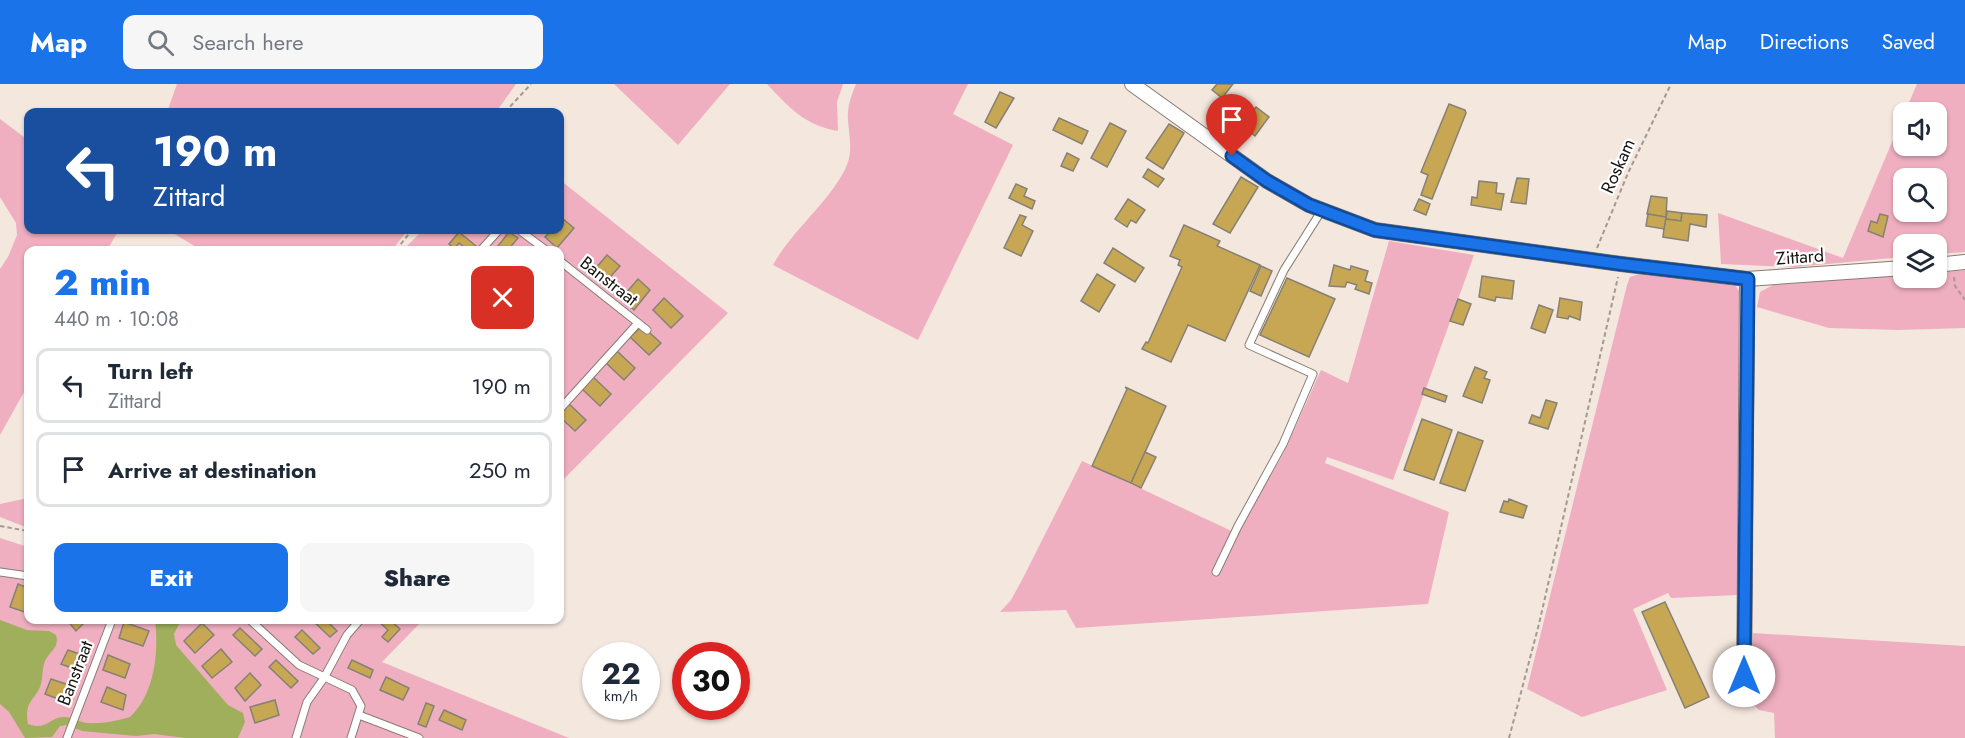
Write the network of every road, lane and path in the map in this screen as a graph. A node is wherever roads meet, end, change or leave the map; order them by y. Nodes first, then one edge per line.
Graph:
1 (531, 84) edge
2 (1132, 84) edge
3 (1671, 84) edge
4 (509, 108) edge
5 (1323, 210) junction
6 (409, 234) edge
7 (495, 234) edge
8 (524, 234) edge
9 (399, 246) edge
10 (485, 246) edge
11 (541, 246) edge
12 (1593, 259) junction
13 (1959, 263) edge
14 (1621, 264) junction
15 (564, 266) edge
16 (1893, 269) edge
17 (1748, 279) junction
18 (1965, 300) edge
19 (638, 323) junction
20 (647, 330) dead end
21 (564, 405) edge
22 (0, 526) edge
23 (24, 530) edge
24 (0, 572) edge
25 (1216, 572) dead end
26 (24, 575) edge
27 (110, 624) edge
28 (254, 624) edge
29 (357, 624) edge
30 (324, 678) junction
31 (1744, 699) dead end
32 (359, 715) junction
33 (67, 738) edge
34 (296, 738) edge
35 (351, 738) edge
36 (419, 738) edge
37 (1509, 738) edge

1 - 4 path
2 - 5 street, Zittard
3 - 12 path, Roskam
5 - 12 street, Zittard
5 - 25 lane
6 - 9 path
7 - 10 lane
8 - 11 lane
12 - 14 street, Zittard
13 - 18 path
14 - 17 street, Zittard
14 - 37 path
15 - 19 lane, Banstraat
16 - 17 street, Zittard
17 - 31 street
19 - 20 lane, Banstraat
19 - 21 lane, Banstraat
22 - 23 path
24 - 26 lane
27 - 33 lane, Banstraat
28 - 30 lane
29 - 30 lane
30 - 32 lane
30 - 34 lane
32 - 35 lane
32 - 36 lane

